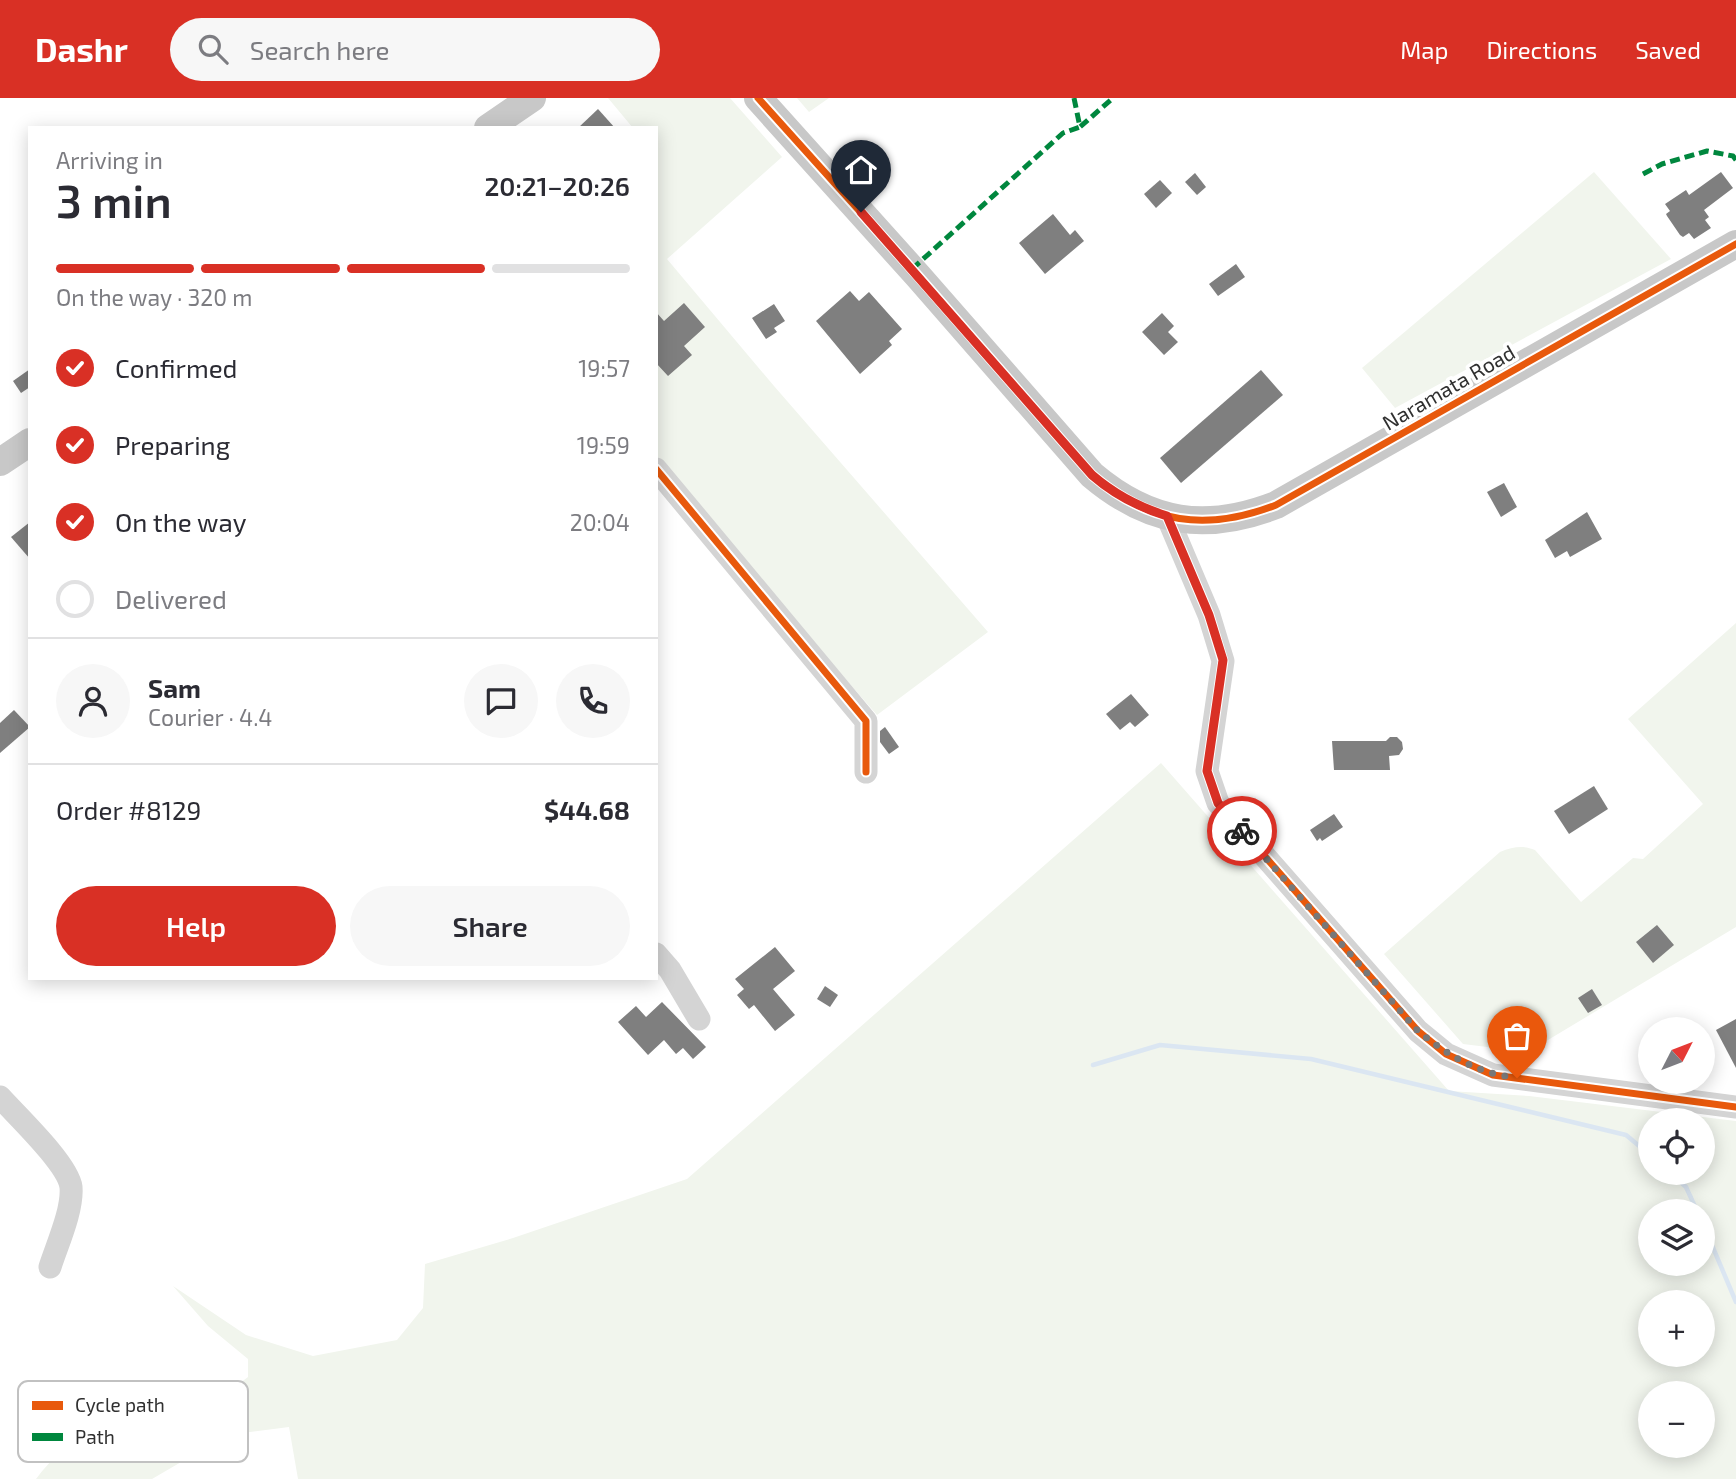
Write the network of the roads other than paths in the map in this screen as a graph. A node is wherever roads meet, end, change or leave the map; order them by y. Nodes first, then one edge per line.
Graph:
1 (532, 98) edge
2 (758, 98) edge
3 (491, 126) edge
4 (1736, 244) edge
5 (28, 443) edge
6 (0, 462) edge
7 (658, 471) edge
8 (1167, 516) junction
9 (866, 772) dead end
10 (658, 956) edge
11 (699, 1019) dead end
12 (0, 1097) edge
13 (1736, 1107) edge
14 (50, 1267) dead end

1 - 3 main road
2 - 8 main road, Naramata Road
4 - 8 main road, Naramata Road
5 - 6 main road
7 - 9 street
8 - 13 street
10 - 11 street
12 - 14 street

